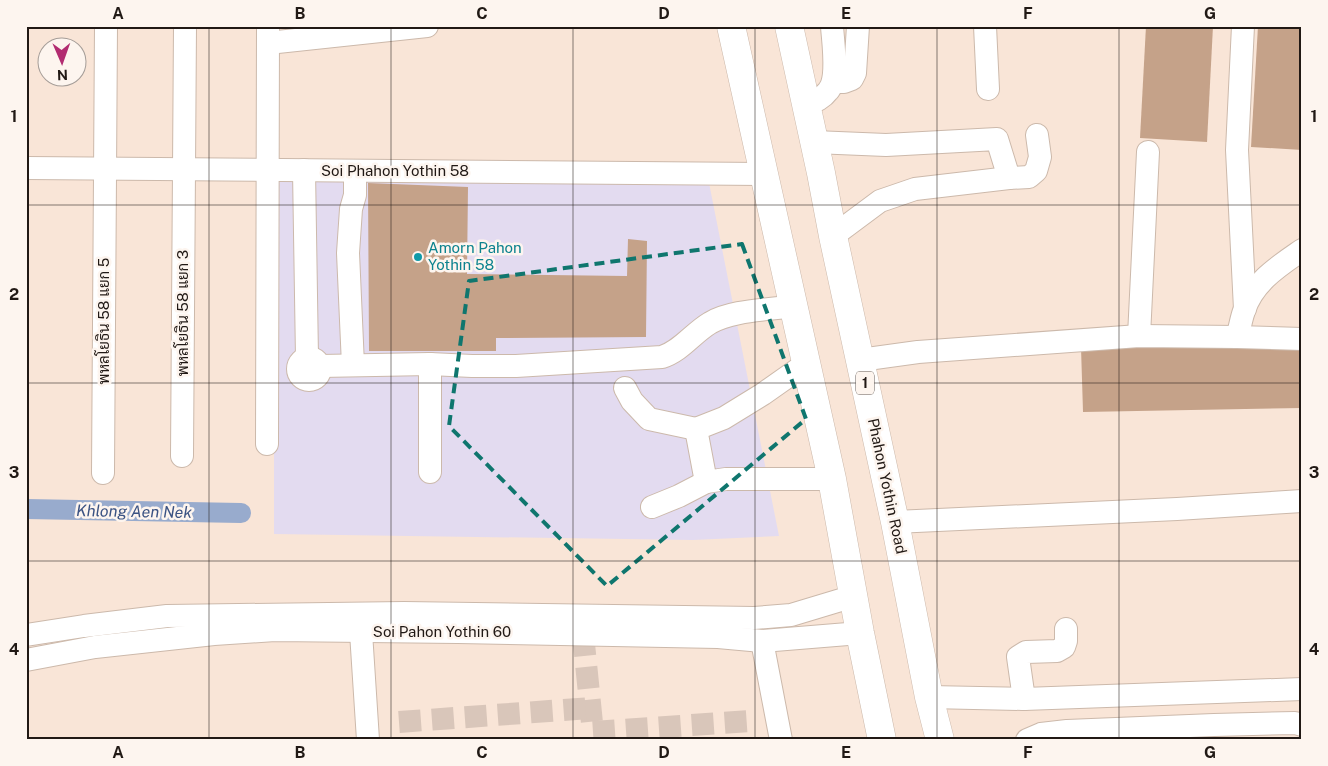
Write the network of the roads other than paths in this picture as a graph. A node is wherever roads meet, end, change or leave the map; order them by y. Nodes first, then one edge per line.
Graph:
1 (106, 26) edge
2 (185, 26) edge
3 (427, 26) edge
4 (731, 26) edge
5 (789, 26) edge
6 (832, 26) edge
7 (858, 26) edge
8 (985, 26) edge
9 (1244, 26) edge
10 (268, 34) edge
11 (833, 82) junction
12 (988, 89) dead end
13 (806, 106) junction
14 (1037, 134) dead end
15 (814, 142) junction
16 (1148, 152) dead end
17 (26, 168) edge
18 (105, 169) junction
19 (184, 169) junction
20 (268, 170) junction
21 (304, 170) junction
22 (355, 170) junction
23 (764, 174) junction
24 (1009, 178) junction
25 (833, 236) junction
26 (1302, 250) edge
27 (794, 306) junction
28 (1245, 309) junction
29 (1138, 336) junction
30 (1237, 337) junction
31 (1302, 339) edge
32 (860, 360) junction
33 (806, 363) junction
34 (353, 364) junction
35 (430, 364) junction
36 (625, 388) dead end
37 (696, 429) junction
38 (267, 444) dead end
39 (182, 456) dead end
40 (430, 472) dead end
41 (103, 473) dead end
42 (832, 479) junction
43 (706, 482) junction
44 (1302, 501) edge
45 (652, 507) dead end
46 (895, 522) junction
47 (854, 596) junction
48 (360, 622) junction
49 (405, 622) junction
50 (1066, 628) dead end
51 (860, 633) junction
52 (26, 635) edge
53 (762, 641) junction
54 (26, 660) edge
55 (1302, 689) edge
56 (930, 696) junction
57 (1024, 698) junction
58 (1302, 725) edge
59 (1214, 732) edge
60 (942, 739) edge
61 (368, 740) edge
62 (781, 740) edge
63 (882, 740) edge
64 (1027, 740) edge

1 - 18 street, พหลโยธิน 58 แยก 5
2 - 19 street, พหลโยธิน 58 แยก 3
3 - 10 street
4 - 23 main road
5 - 13 main road, Phahon Yothin Road / 1
6 - 11 street
7 - 11 street
8 - 12 street
9 - 28 street
10 - 20 street
11 - 13 street
13 - 15 main road, Phahon Yothin Road / 1
14 - 24 street
15 - 24 street
15 - 25 main road, Phahon Yothin Road / 1
16 - 29 street
17 - 18 street, Soi Phahon Yothin 58
18 - 19 street, Soi Phahon Yothin 58
18 - 41 street, พหลโยธิน 58 แยก 5
19 - 20 street, Soi Phahon Yothin 58
19 - 39 street, พหลโยธิน 58 แยก 3
20 - 21 street, Soi Phahon Yothin 58
20 - 38 street
21 - 22 street, Soi Phahon Yothin 58
21 - 34 street
22 - 23 street, Soi Phahon Yothin 58
22 - 34 street
23 - 27 main road
24 - 25 street
25 - 32 main road, Phahon Yothin Road / 1
26 - 28 street
27 - 33 main road
27 - 35 street
28 - 30 street
29 - 30 street
29 - 32 street
30 - 31 street
32 - 46 main road, Phahon Yothin Road / 1
33 - 37 street
33 - 42 main road
34 - 35 street
35 - 40 street
36 - 37 street
37 - 43 street
42 - 43 street
42 - 47 main road
43 - 45 street
44 - 46 street
46 - 56 main road, Phahon Yothin Road / 1
47 - 49 street, Soi Pahon Yothin 60
47 - 51 main road
48 - 49 street, Soi Pahon Yothin 60
48 - 52 street, Soi Pahon Yothin 60
48 - 54 street, Soi Pahon Yothin 60
48 - 61 street
49 - 53 street, Soi Pahon Yothin 60
50 - 57 street
51 - 53 street, Soi Pahon Yothin 60
51 - 63 main road
53 - 62 street
55 - 57 street
56 - 57 street
56 - 60 main road, Phahon Yothin Road / 1
58 - 59 street
59 - 64 street

